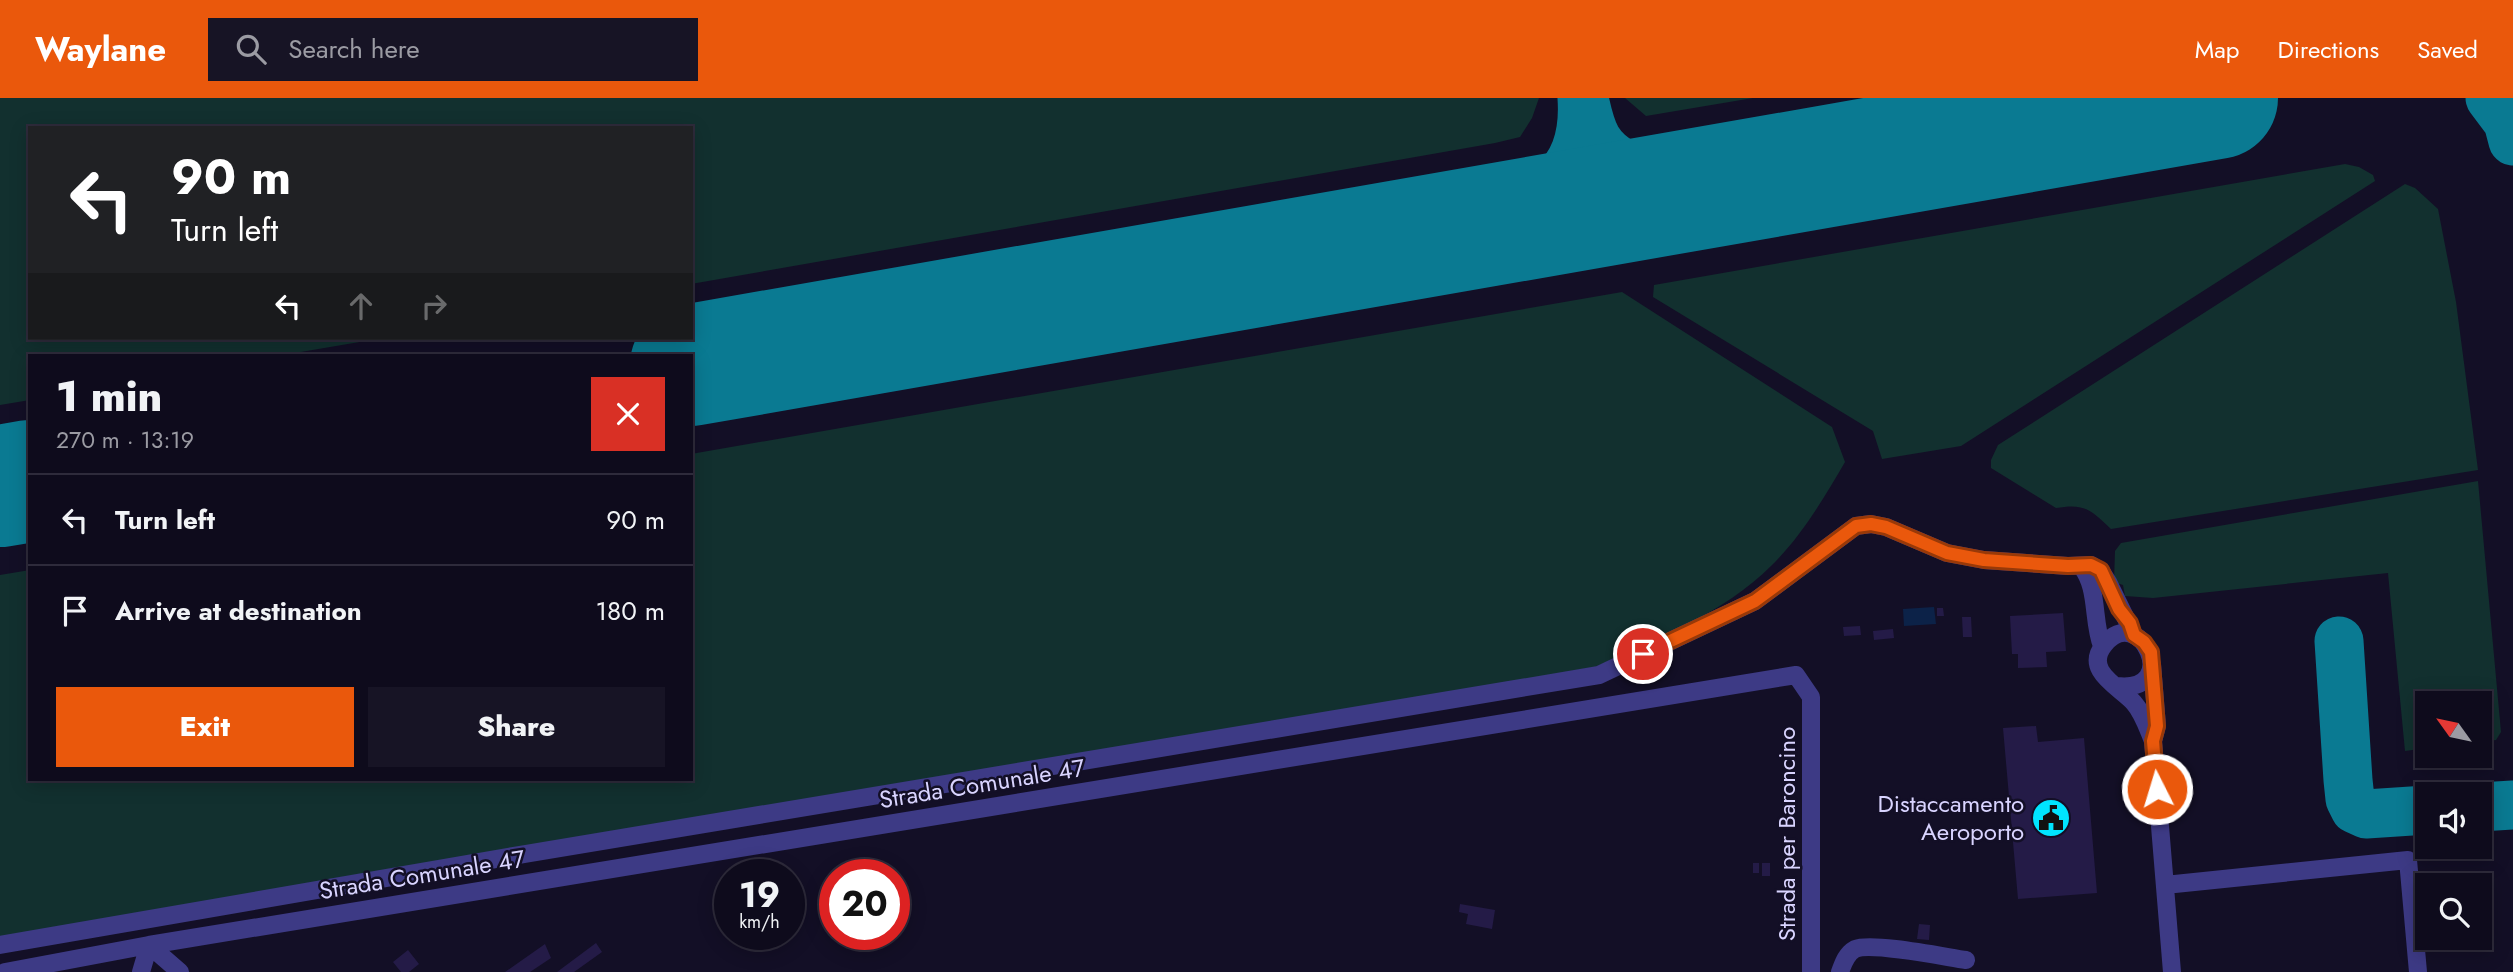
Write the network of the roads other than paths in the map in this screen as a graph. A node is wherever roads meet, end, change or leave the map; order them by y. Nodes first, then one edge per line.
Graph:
1 (2081, 566) junction
2 (2134, 635) junction
3 (2102, 646) junction
4 (2152, 664) junction
5 (2116, 686) junction
6 (1811, 697) joint
7 (2153, 741) junction
8 (2165, 885) junction
9 (0, 945) edge
10 (149, 945) junction
11 (1966, 960) dead end
12 (5, 972) edge
13 (141, 972) edge
14 (180, 972) edge
15 (1811, 972) edge
16 (1840, 972) edge
17 (2172, 972) edge
18 (2418, 972) edge

1 - 2 street
1 - 3 street
1 - 9 street
2 - 3 street
2 - 4 street
3 - 5 street
4 - 5 street
4 - 7 street
5 - 7 street
6 - 10 street, Strada Comunale 47
6 - 15 street, Strada per Baroncino
7 - 8 street
8 - 17 street
8 - 18 street
10 - 12 street
10 - 13 street
10 - 14 street
11 - 16 street

